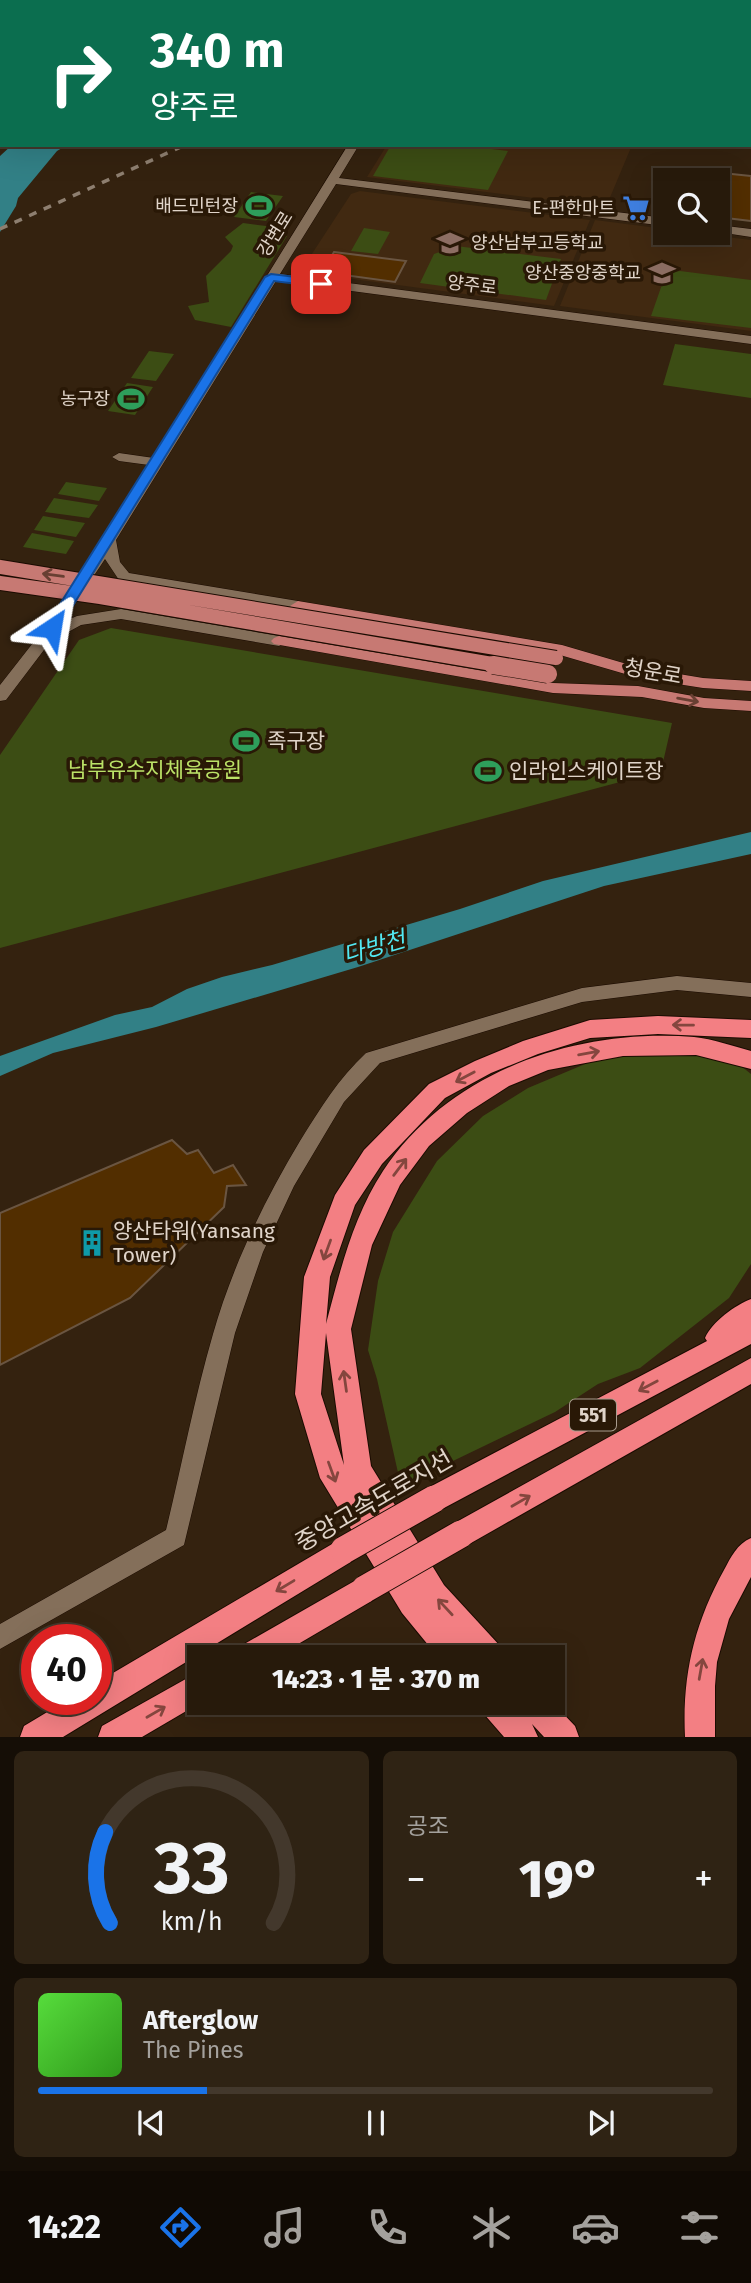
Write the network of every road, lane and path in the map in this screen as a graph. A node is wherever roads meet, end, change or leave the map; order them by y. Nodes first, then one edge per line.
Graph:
1 (353, 147) edge
2 (331, 180) junction
3 (653, 220) edge
4 (730, 230) edge
5 (751, 233) edge
6 (271, 277) junction
7 (751, 340) edge
8 (119, 456) dead end
9 (156, 462) junction
10 (109, 538) junction
11 (0, 567) edge
12 (0, 583) edge
13 (298, 606) joint
14 (43, 640) junction
15 (279, 641) joint
16 (639, 673) junction
17 (751, 686) edge
18 (647, 692) junction
19 (0, 695) edge
20 (751, 706) edge
21 (751, 990) edge
22 (751, 1029) edge
23 (751, 1060) edge
24 (751, 1310) edge
25 (751, 1331) edge
26 (687, 1366) junction
27 (751, 1370) edge
28 (751, 1552) edge
29 (0, 1637) edge
30 (269, 1645) edge
31 (447, 1645) edge
32 (480, 1645) edge
33 (187, 1694) edge
34 (505, 1715) edge
35 (544, 1715) edge
36 (34, 1737) edge
37 (113, 1737) edge
38 (523, 1737) edge
39 (564, 1737) edge
40 (700, 1737) edge

1 - 2 street, 강변로
2 - 3 street
2 - 6 street, 강변로
4 - 5 street
6 - 7 street, 양주로
6 - 9 street, 강변로
8 - 9 street
9 - 10 street, 강변로
10 - 13 street
10 - 14 street, 강변로
16 -> 11 main road, 청운로, bridge
12 - 18 main road, 청운로, bridge
13 - 16 main road
14 - 15 street
14 - 19 street, 강변로
15 - 18 main road
16 - 17 main road, 청운로
18 -> 20 main road, 청운로
21 - 29 street
22 -> 31 highway
32 -> 23 highway
24 - 26 highway
25 - 26 highway, 중앙고속도로지선 / 551
26 -> 36 highway, 중앙고속도로지선 / 551, bridge
30 -> 27 highway, 551, bridge
40 -> 28 highway
37 -> 33 highway
34 - 38 highway
35 - 39 highway

